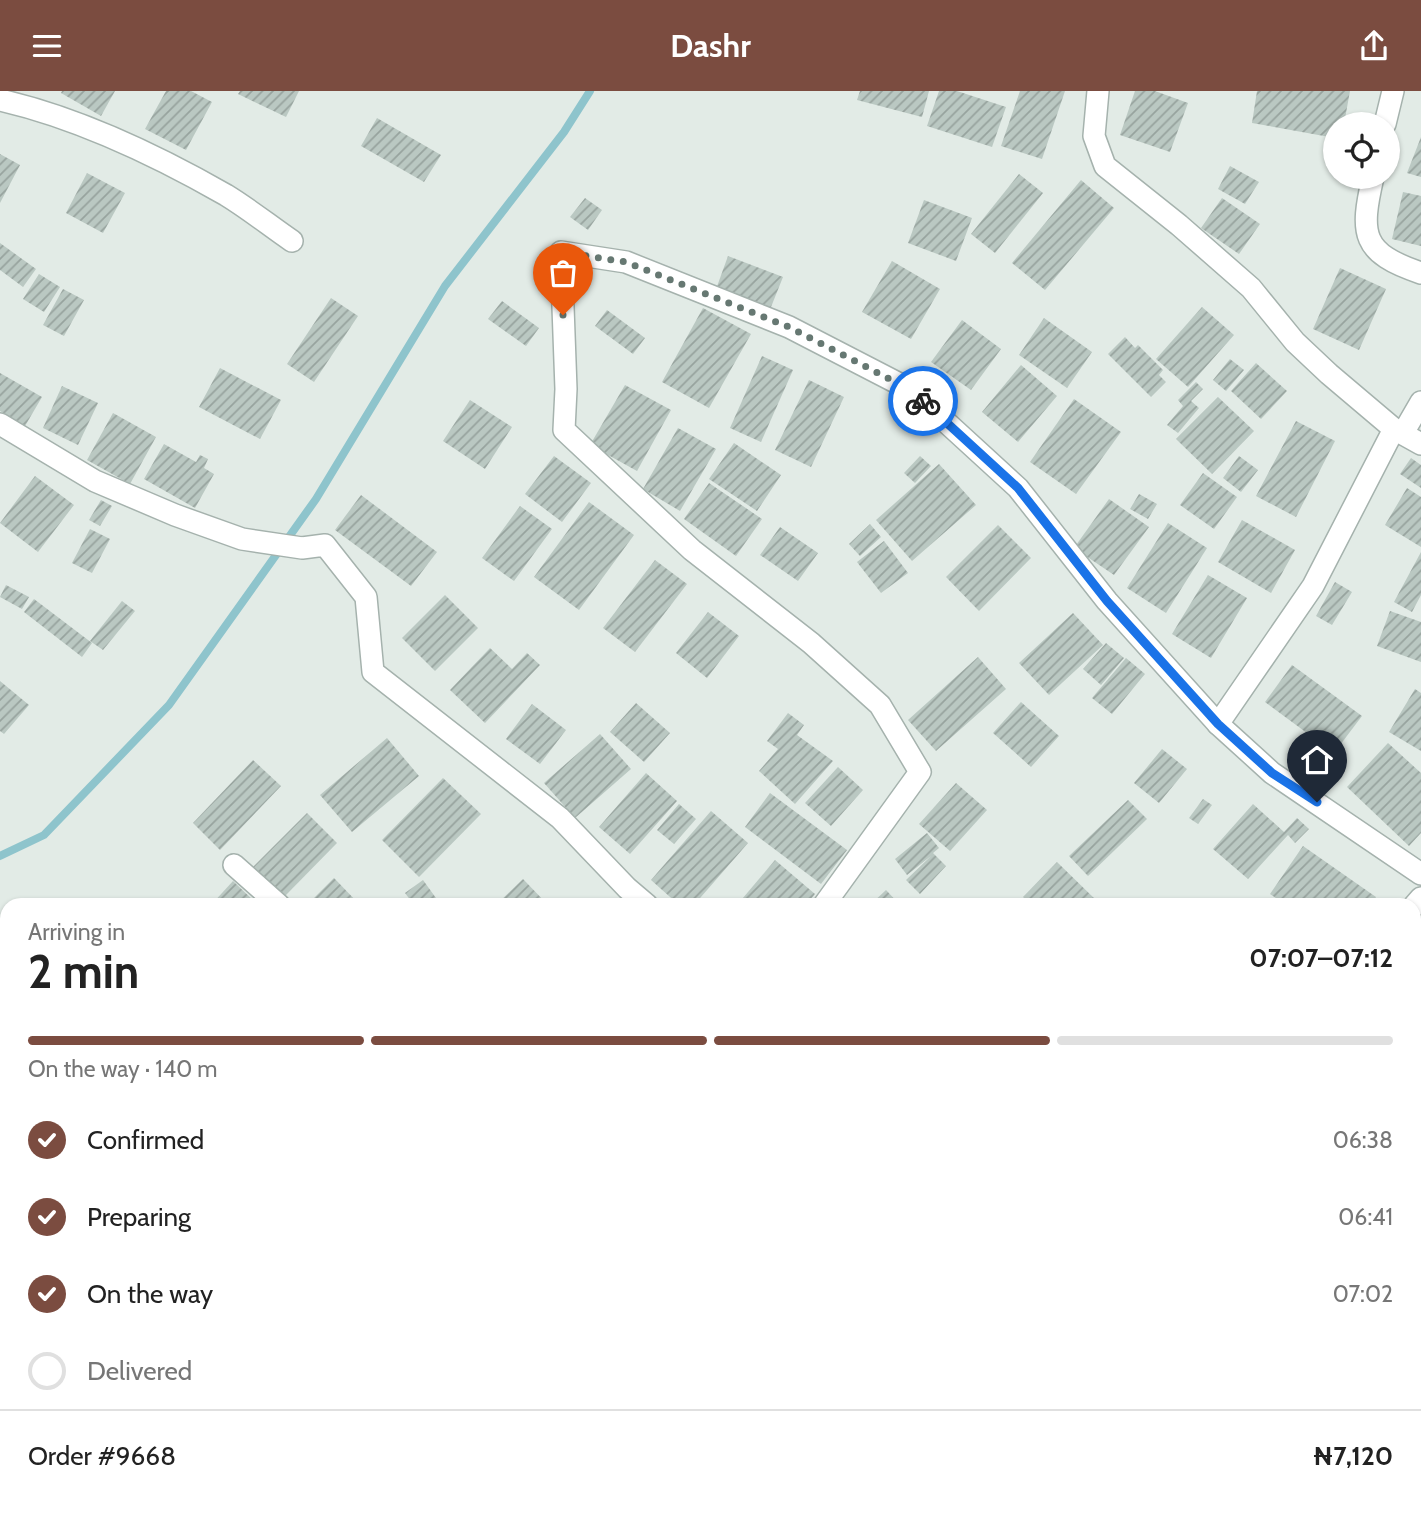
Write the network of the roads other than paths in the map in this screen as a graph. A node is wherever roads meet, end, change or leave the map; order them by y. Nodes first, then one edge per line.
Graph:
1 (1098, 91) edge
2 (1393, 91) edge
3 (0, 100) edge
4 (1388, 112) edge
5 (1370, 189) edge
6 (292, 241) dead end
7 (1421, 273) edge
8 (1421, 402) edge
9 (0, 424) edge
10 (1406, 435) edge
11 (1218, 724) junction
12 (234, 865) dead end
13 (1421, 874) edge
14 (271, 898) edge
15 (639, 898) edge
16 (829, 898) edge

1 - 10 street
2 - 4 street
3 - 6 street
5 - 7 street
8 - 10 street
9 - 15 street
10 - 11 street
11 - 13 street
11 - 16 street
12 - 14 street

